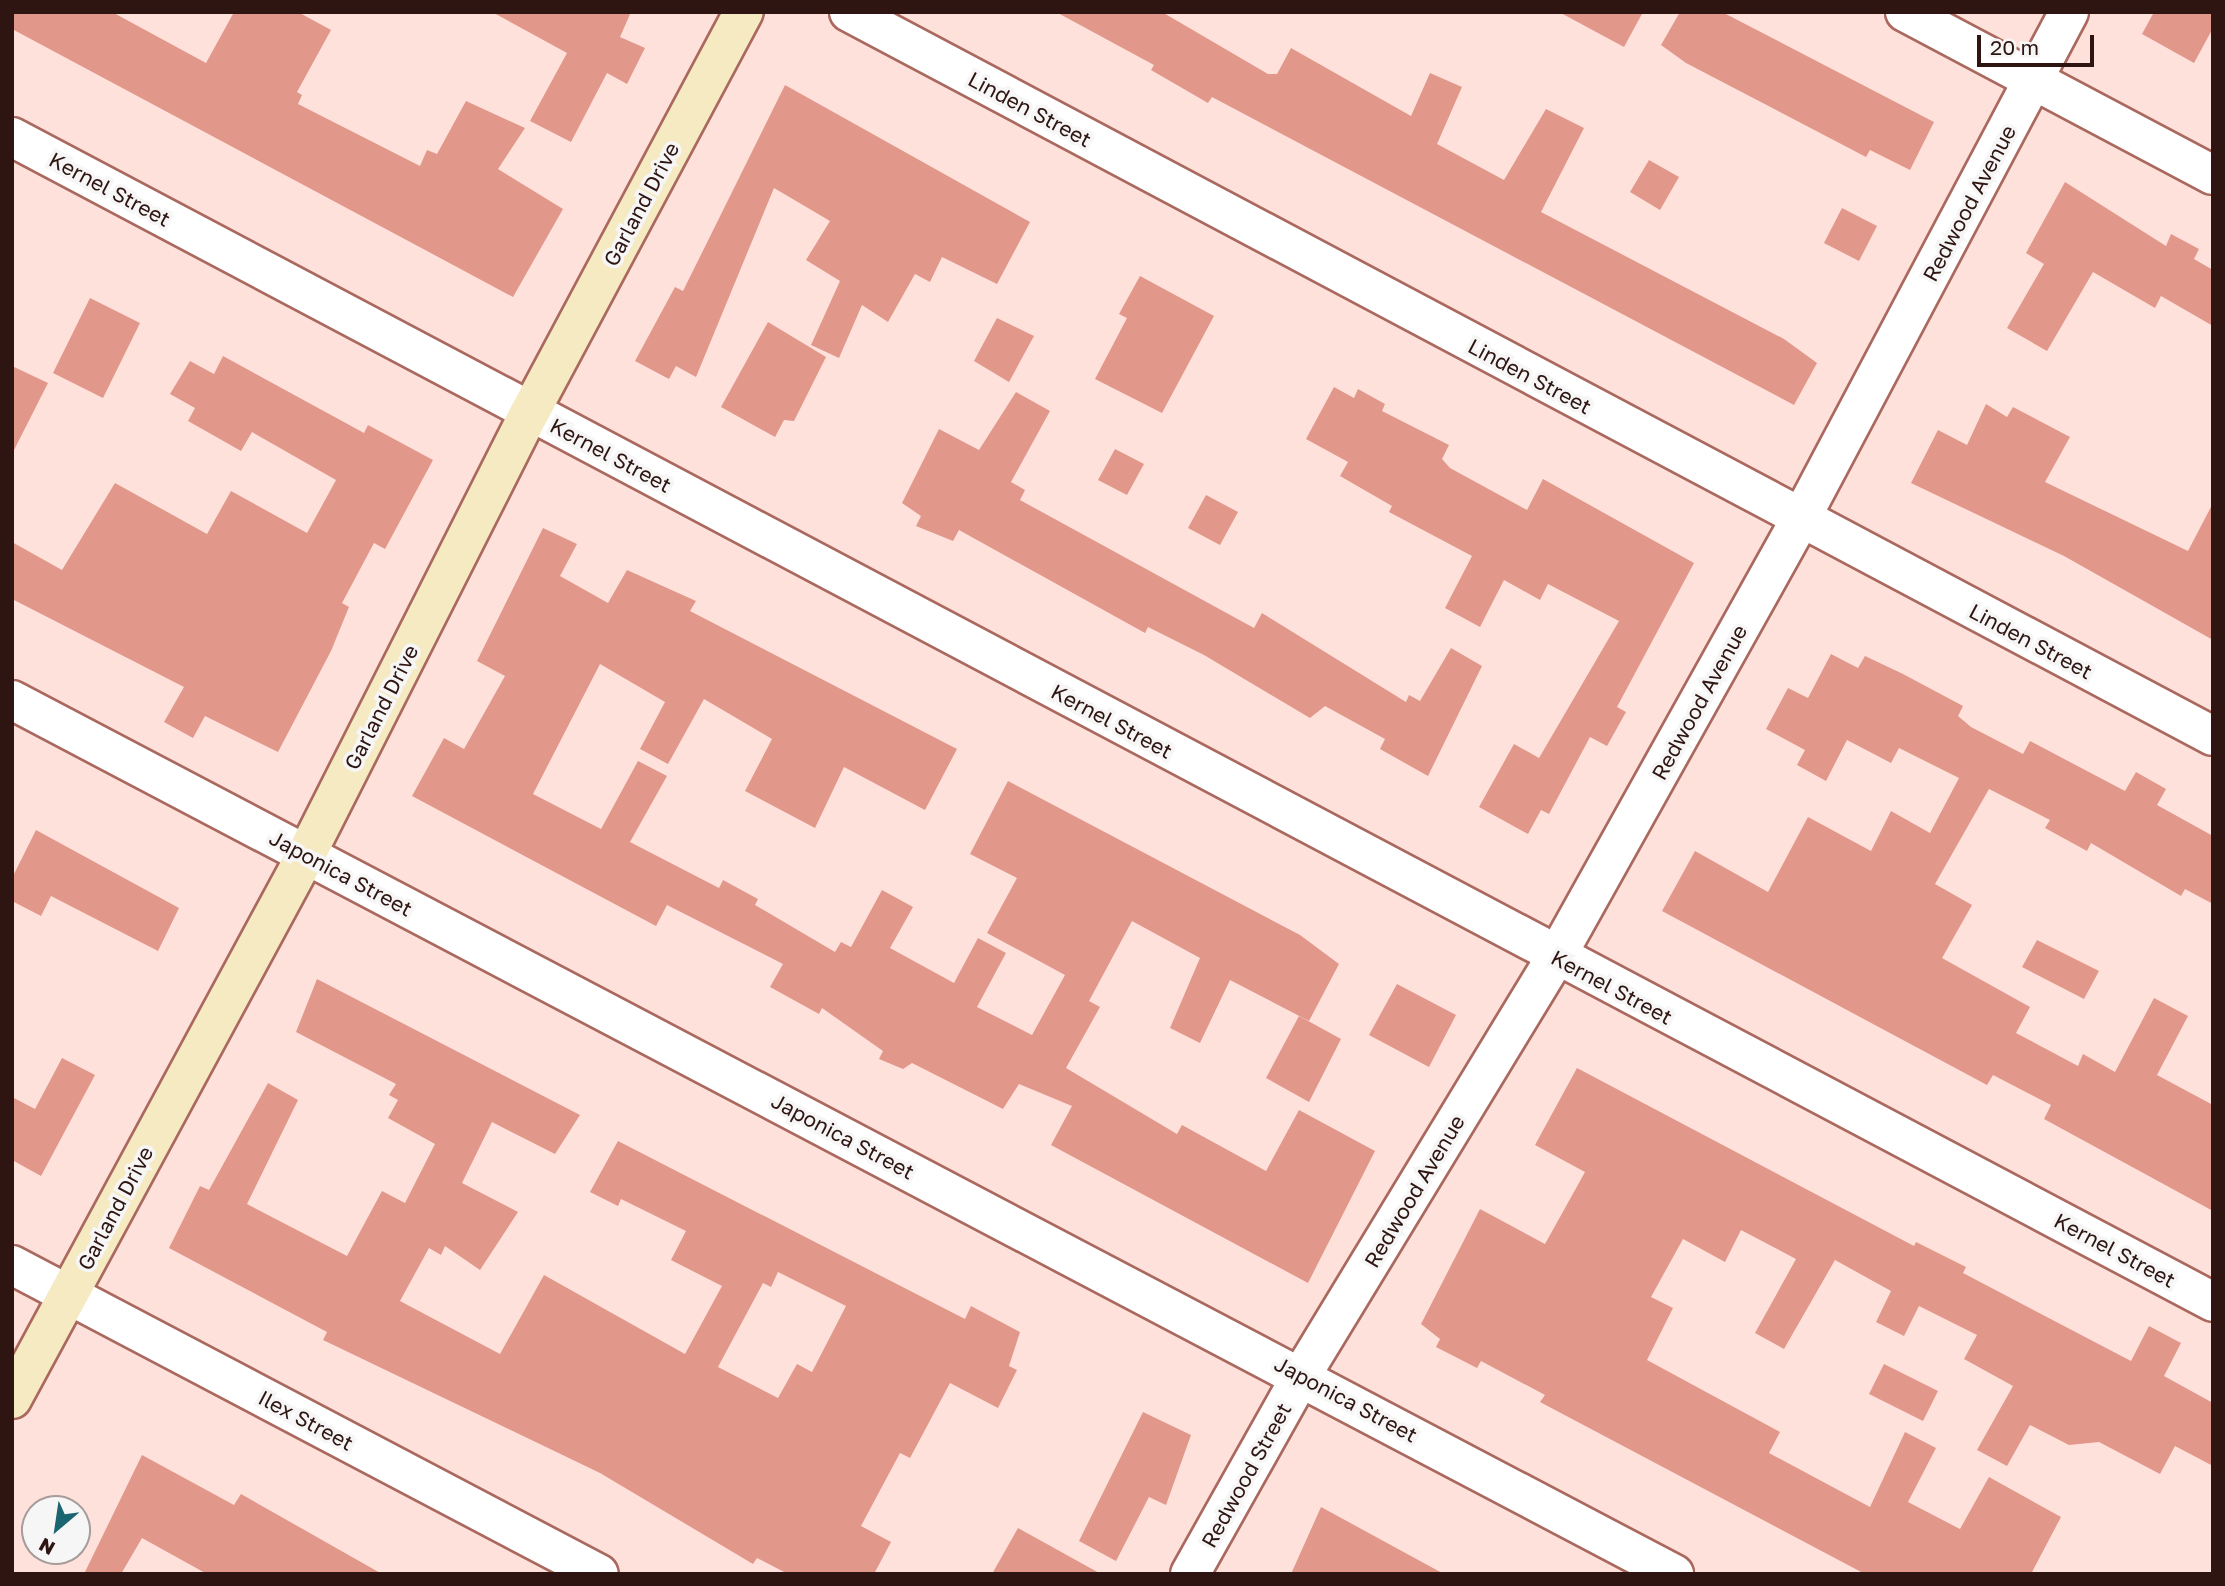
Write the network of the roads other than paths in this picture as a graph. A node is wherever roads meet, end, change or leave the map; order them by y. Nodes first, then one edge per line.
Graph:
1 (744, 12) edge
2 (849, 12) edge
3 (1905, 12) edge
4 (2069, 12) edge
5 (2034, 81) junction
6 (12, 137) edge
7 (2213, 175) edge
8 (530, 412) junction
9 (1800, 520) junction
10 (12, 700) edge
11 (2213, 736) edge
12 (306, 855) junction
13 (1556, 957) junction
14 (12, 1265) edge
15 (68, 1295) junction
16 (2213, 1302) edge
17 (1301, 1376) junction
18 (12, 1399) edge
19 (599, 1574) edge
20 (1190, 1574) edge
21 (1674, 1574) edge

1 - 8 main road, Garland Drive
2 - 9 street, Linden Street
3 - 5 street
4 - 5 street, Redwood Avenue
5 - 7 street
5 - 9 street, Redwood Avenue
6 - 8 street, Kernel Street
8 - 12 main road, Garland Drive
8 - 13 street, Kernel Street
9 - 11 street, Linden Street
9 - 13 street, Redwood Avenue
10 - 12 street, Japonica Street
12 - 15 main road, Garland Drive
12 - 17 street, Japonica Street
13 - 16 street, Kernel Street
13 - 17 street, Redwood Avenue
14 - 15 street, Ilex Street
15 - 18 main road, Garland Drive
15 - 19 street, Ilex Street
17 - 20 street, Redwood Street
17 - 21 street, Japonica Street

